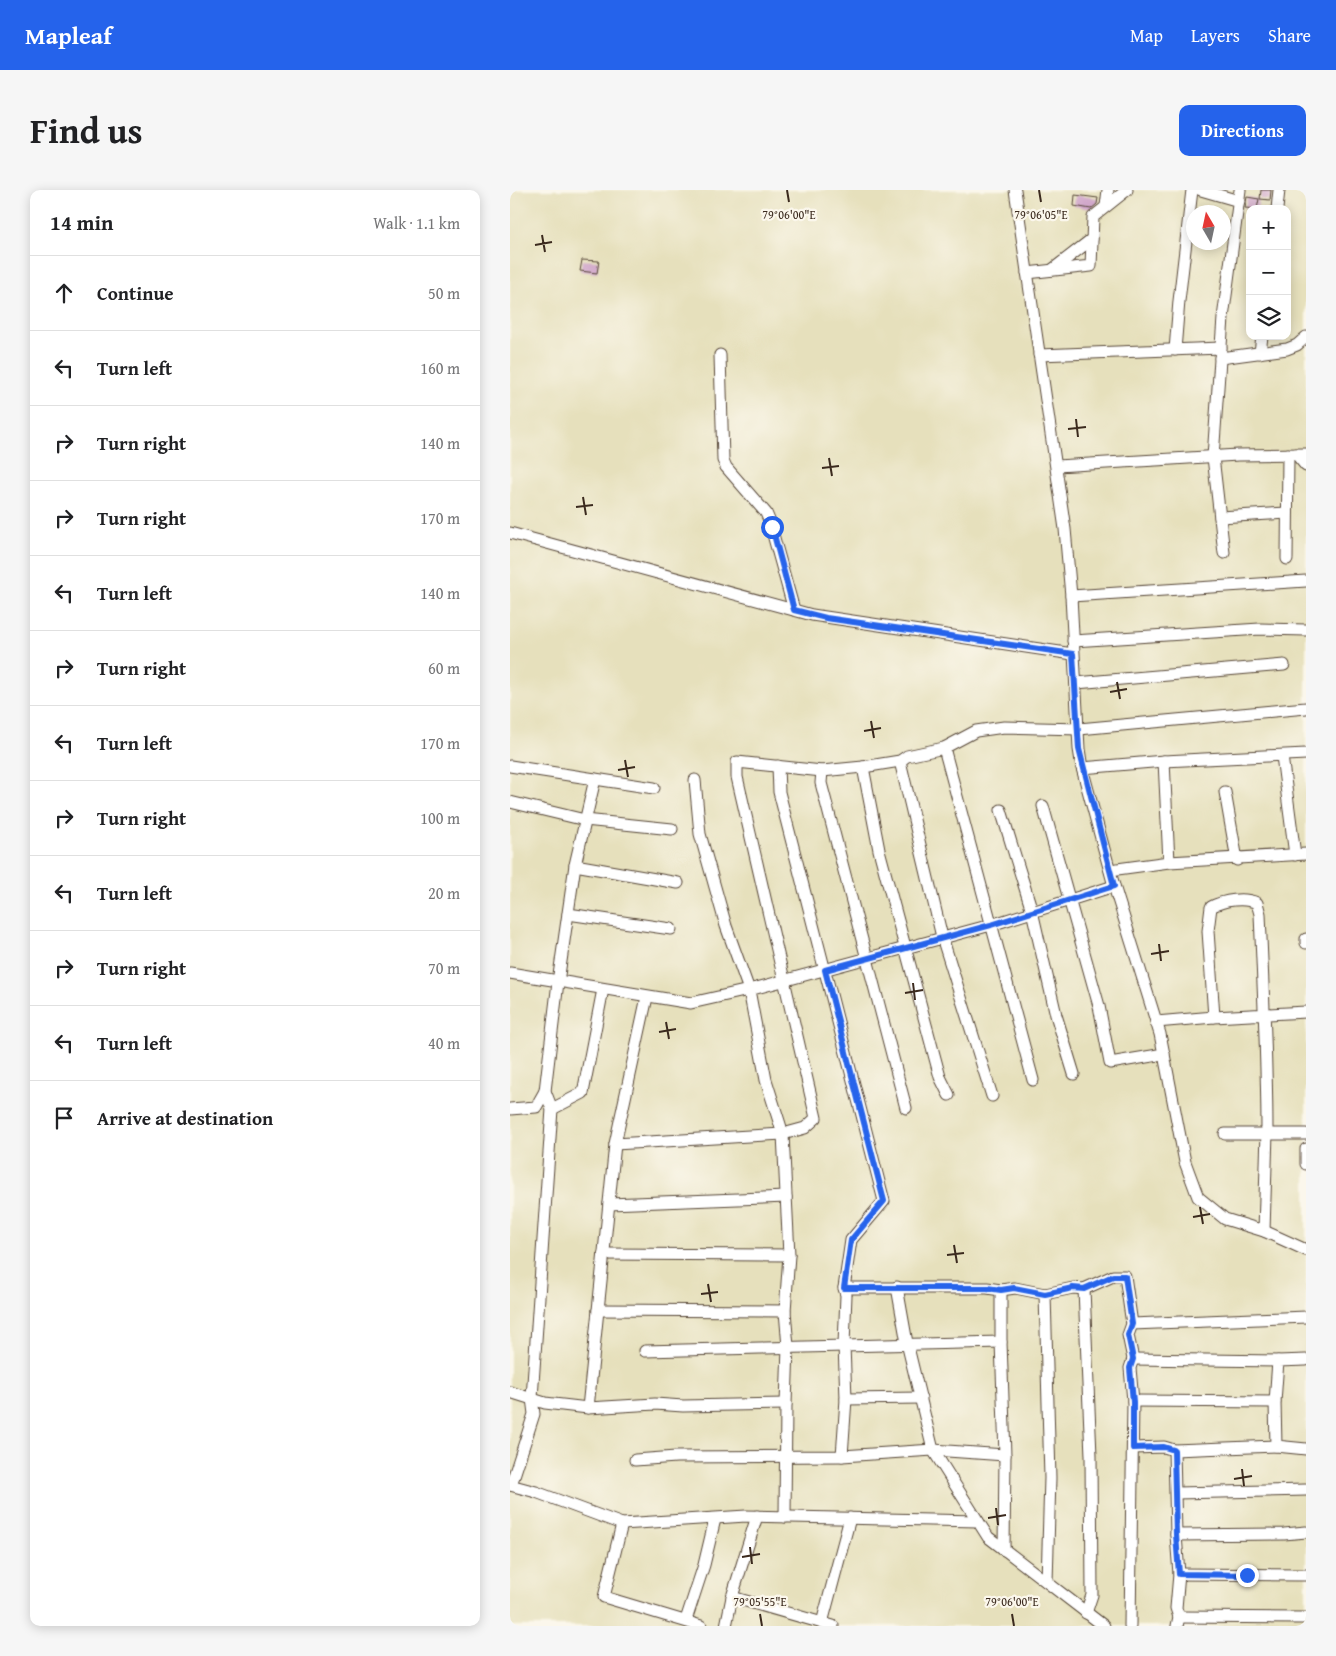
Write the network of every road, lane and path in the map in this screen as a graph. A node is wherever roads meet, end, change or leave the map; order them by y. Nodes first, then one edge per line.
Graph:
1 (1015, 190) edge
2 (1108, 190) edge
3 (1127, 190) edge
4 (1192, 190) edge
5 (1201, 190) edge
6 (1279, 190) edge
7 (1240, 195) edge
8 (1277, 205) edge
9 (1106, 206) junction
10 (1092, 240) junction
11 (1052, 270) junction
12 (1027, 273) junction
13 (1306, 337) edge
14 (1262, 340) edge
15 (1175, 350) junction
16 (1221, 353) junction
17 (1260, 353) junction
18 (720, 355) dead end
19 (1039, 355) junction
20 (1297, 454) edge
21 (1214, 456) junction
22 (1057, 466) junction
23 (1306, 466) edge
24 (1287, 513) junction
25 (1220, 517) junction
26 (510, 533) edge
27 (1224, 553) dead end
28 (1287, 559) dead end
29 (1306, 581) edge
30 (1071, 596) junction
31 (794, 610) junction
32 (1306, 630) edge
33 (1073, 641) junction
34 (1073, 654) junction
35 (1284, 665) dead end
36 (1076, 683) junction
37 (1306, 708) edge
38 (1079, 729) junction
39 (944, 748) junction
40 (1306, 754) edge
41 (1282, 756) junction
42 (900, 761) junction
43 (1164, 761) junction
44 (510, 766) edge
45 (778, 766) junction
46 (863, 767) junction
47 (1082, 768) junction
48 (822, 771) junction
49 (595, 779) junction
50 (695, 780) dead end
51 (654, 788) dead end
52 (1225, 792) dead end
53 (510, 802) edge
54 (1042, 806) dead end
55 (1001, 810) dead end
56 (586, 820) junction
57 (672, 829) dead end
58 (1300, 854) edge
59 (1237, 860) junction
60 (1169, 862) junction
61 (575, 865) junction
62 (1110, 870) junction
63 (678, 883) dead end
64 (1114, 886) junction
65 (1068, 900) junction
66 (1032, 911) junction
67 (568, 914) junction
68 (991, 925) junction
69 (671, 929) dead end
70 (942, 937) junction
71 (905, 948) junction
72 (866, 958) junction
73 (825, 970) junction
74 (510, 973) edge
75 (784, 981) junction
76 (558, 982) junction
77 (603, 989) junction
78 (749, 990) junction
79 (647, 997) junction
80 (1306, 1012) edge
81 (1264, 1014) junction
82 (1214, 1017) junction
83 (1156, 1022) junction
84 (1164, 1054) junction
85 (1074, 1074) dead end
86 (1033, 1080) dead end
87 (545, 1091) junction
88 (949, 1095) dead end
89 (992, 1096) dead end
90 (906, 1108) dead end
91 (510, 1109) edge
92 (552, 1109) junction
93 (783, 1134) junction
94 (1225, 1134) dead end
95 (1267, 1134) junction
96 (1306, 1134) edge
97 (614, 1144) junction
98 (1306, 1149) edge
99 (1306, 1164) edge
100 (786, 1197) junction
101 (609, 1204) junction
102 (1264, 1231) junction
103 (1306, 1250) edge
104 (604, 1254) junction
105 (789, 1255) junction
106 (896, 1287) junction
107 (844, 1288) junction
108 (1084, 1289) junction
109 (1001, 1290) junction
110 (1045, 1294) junction
111 (598, 1310) junction
112 (786, 1311) junction
113 (1306, 1317) edge
114 (1132, 1324) junction
115 (1001, 1342) junction
116 (907, 1343) junction
117 (844, 1345) junction
118 (788, 1347) junction
119 (645, 1351) dead end
120 (1133, 1359) junction
121 (1306, 1360) edge
122 (1278, 1361) junction
123 (510, 1392) edge
124 (532, 1398) junction
125 (920, 1398) junction
126 (846, 1399) junction
127 (1133, 1402) junction
128 (1275, 1402) junction
129 (786, 1404) junction
130 (588, 1408) junction
131 (1276, 1446) junction
132 (1133, 1448) junction
133 (1306, 1449) edge
134 (933, 1450) junction
135 (1174, 1450) junction
136 (1005, 1455) junction
137 (842, 1456) junction
138 (785, 1457) junction
139 (635, 1460) dead end
140 (510, 1485) edge
141 (1306, 1490) edge
142 (1176, 1493) junction
143 (757, 1516) junction
144 (785, 1517) junction
145 (850, 1518) junction
146 (715, 1519) junction
147 (978, 1521) junction
148 (622, 1524) junction
149 (1306, 1532) edge
150 (1176, 1535) junction
151 (1004, 1550) junction
152 (1179, 1574) junction
153 (1306, 1575) edge
154 (1047, 1582) junction
155 (732, 1597) junction
156 (1086, 1613) junction
157 (1306, 1618) edge
158 (686, 1620) junction
159 (1178, 1621) edge
160 (827, 1624) edge
161 (701, 1626) edge
162 (726, 1626) edge
163 (1104, 1626) edge
164 (1130, 1626) edge

1 - 12 street
2 - 9 street
3 - 9 street
4 - 15 street
5 - 7 street
6 - 8 street
7 - 16 street
9 - 10 street
10 - 11 street
10 - 11 street
11 - 12 street
12 - 19 street
13 - 17 street
14 - 17 street
15 - 16 street
15 - 19 street
16 - 17 street
16 - 21 street
18 - 31 street
19 - 22 street
20 - 21 street
20 - 23 street
20 - 24 street
21 - 22 street
21 - 25 street
22 - 30 street
24 - 25 street
24 - 28 street
25 - 27 street
26 - 31 street
29 - 30 street
30 - 33 street
31 - 34 street
32 - 33 street
33 - 34 street
34 - 36 street
35 - 36 street
36 - 38 street
37 - 38 street
38 - 39 street
38 - 47 street
39 - 42 street
39 - 68 street
40 - 41 street
41 - 43 street
41 - 58 street
42 - 46 street
42 - 70 street
43 - 47 street
43 - 60 street
44 - 49 street
45 - 48 street
45 - 73 street
45 - 75 street
46 - 48 street
46 - 71 street
47 - 62 street
48 - 72 street
49 - 51 street
49 - 56 street
50 - 78 street
52 - 59 street
53 - 56 street
54 - 65 street
55 - 66 street
56 - 57 street
56 - 61 street
58 - 59 street
59 - 60 street
60 - 62 street
61 - 63 street
61 - 67 street
62 - 64 street
64 - 65 street
64 - 83 street
65 - 66 street
65 - 84 street
66 - 68 street
66 - 85 street
67 - 69 street
67 - 76 street
68 - 70 street
68 - 86 street
70 - 71 street
70 - 89 street
71 - 72 street
71 - 88 street
72 - 73 street
72 - 90 street
73 - 75 street
73 - 107 street
74 - 76 street
75 - 78 street
75 - 93 street
76 - 77 street
76 - 87 street
77 - 79 street
77 - 92 street
78 - 79 street
78 - 93 street
79 - 97 street
80 - 81 street
81 - 82 street
81 - 82 street
81 - 95 street
82 - 83 street
83 - 84 street
84 - 102 street
87 - 91 street
87 - 92 street
92 - 124 street
93 - 97 street
93 - 100 street
94 - 95 street
95 - 96 street
95 - 102 street
97 - 101 street
98 - 99 street
100 - 101 street
100 - 105 street
101 - 104 street
102 - 103 street
104 - 105 street
104 - 111 street
105 - 112 street
106 - 107 street
106 - 109 street
106 - 116 street
107 - 117 street
108 - 110 street
108 - 114 street
108 - 156 street
109 - 110 street
109 - 115 street
110 - 154 street
111 - 112 street
111 - 130 street
112 - 118 street
113 - 114 street
114 - 120 street
115 - 116 street
115 - 136 street
116 - 117 street
116 - 125 street
117 - 118 street
117 - 126 street
118 - 119 street
118 - 129 street
120 - 122 street
120 - 127 street
121 - 122 street
122 - 128 street
123 - 124 street
124 - 130 street
124 - 140 street
125 - 126 street
125 - 134 street
126 - 137 street
127 - 128 street
127 - 132 street
128 - 131 street
129 - 130 street
129 - 138 street
131 - 133 street
131 - 135 street
132 - 135 street
132 - 164 street
134 - 136 street
134 - 137 street
134 - 147 street
135 - 142 street
136 - 151 street
137 - 138 street
138 - 139 street
138 - 144 street
140 - 148 street
141 - 142 street
142 - 150 street
143 - 144 street
143 - 146 street
143 - 155 street
144 - 145 street
145 - 147 street
145 - 160 street
146 - 148 street
146 - 158 street
147 - 151 street
148 - 158 street
149 - 150 street
150 - 152 street
151 - 154 street
152 - 153 street
152 - 159 street
154 - 156 street
155 - 160 street
155 - 162 street
156 - 163 street
157 - 159 street
158 - 161 street

